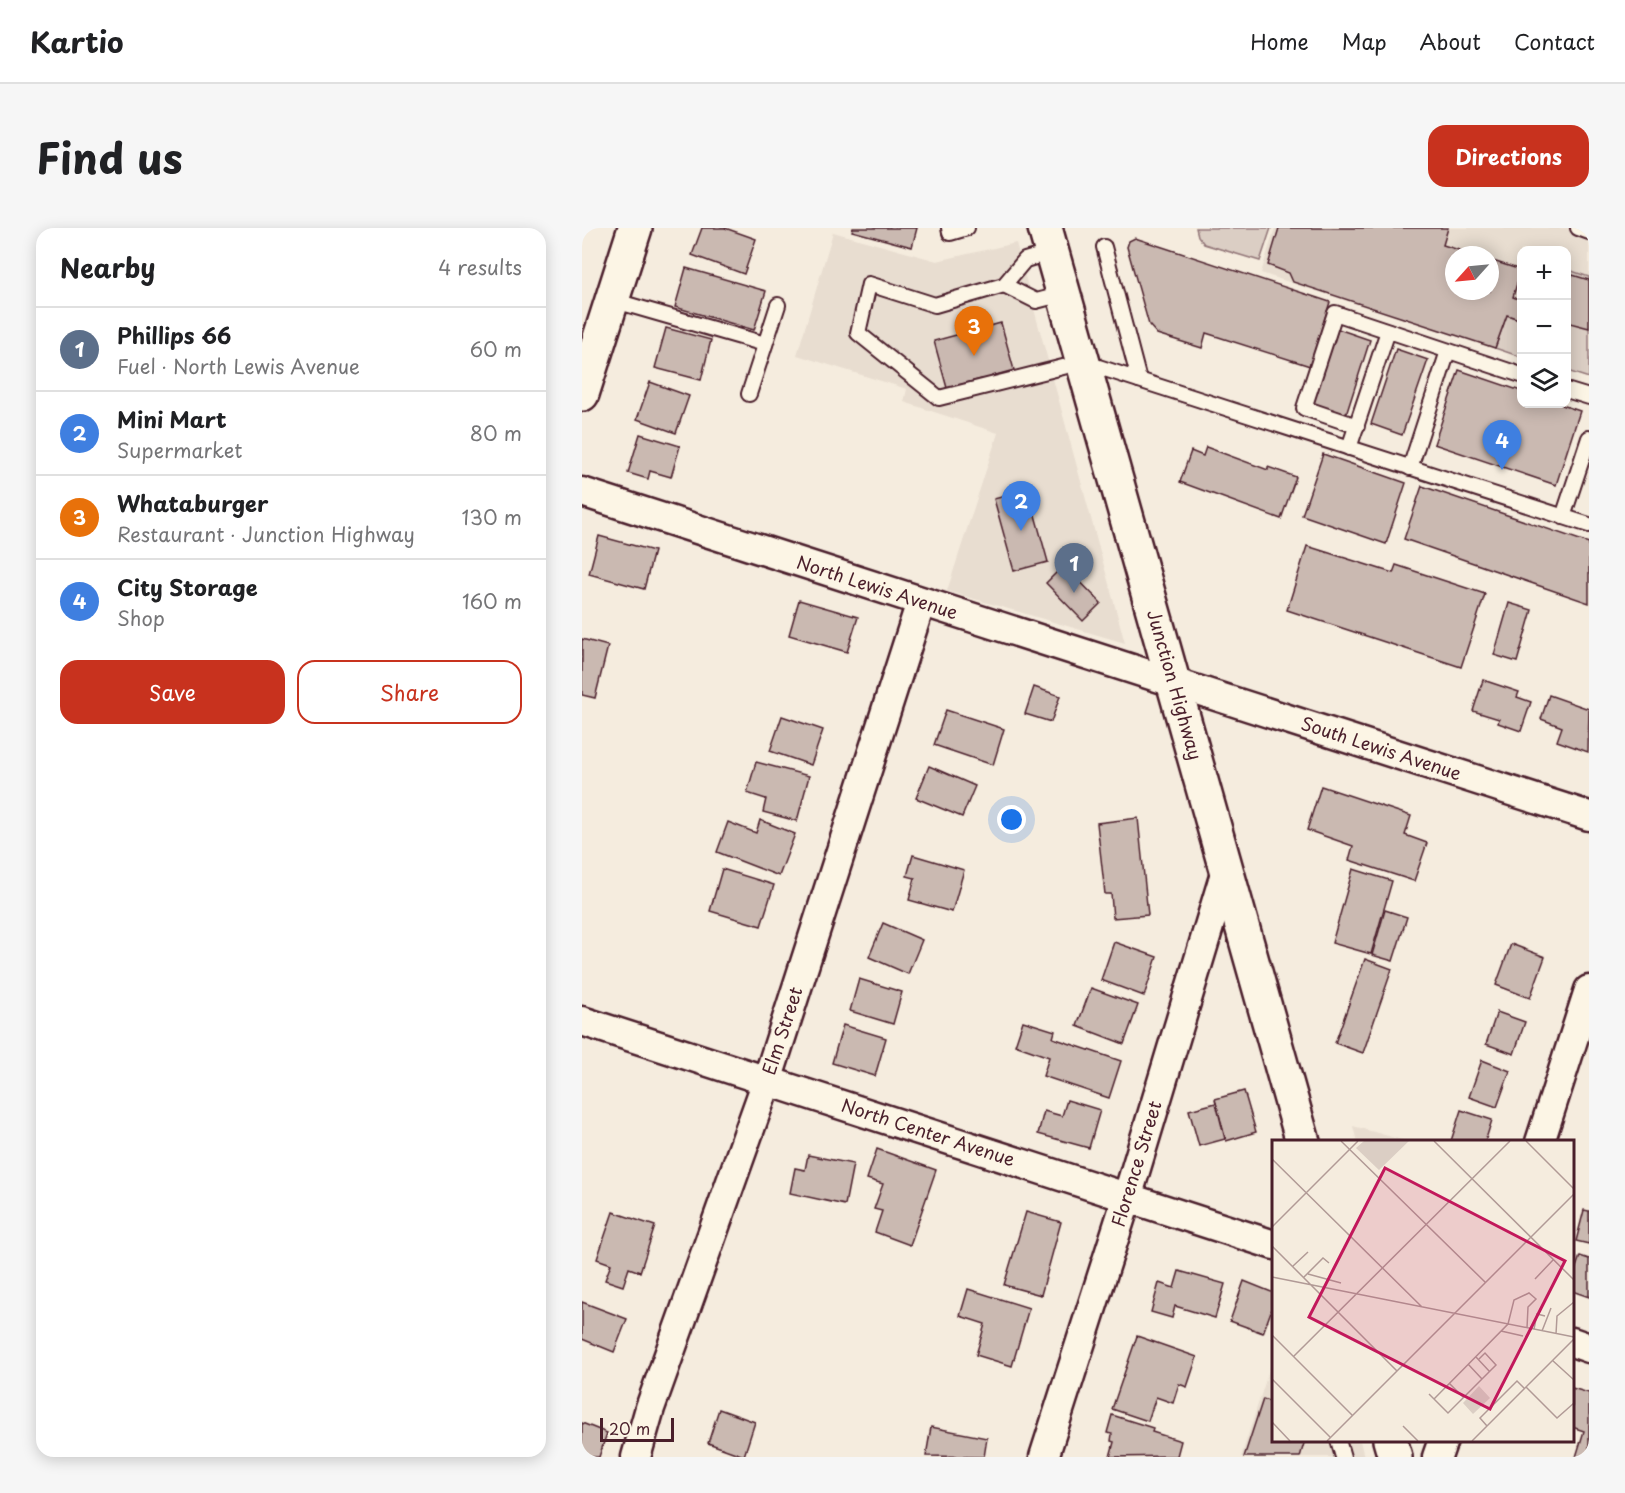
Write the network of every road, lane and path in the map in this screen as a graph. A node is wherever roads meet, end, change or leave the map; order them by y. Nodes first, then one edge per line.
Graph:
1 (635, 228) edge
2 (949, 228) edge
3 (967, 228) edge
4 (1578, 228) edge
5 (1589, 232) edge
6 (1048, 240) edge
7 (1104, 247) dead end
8 (1004, 285) junction
9 (1063, 294) junction
10 (612, 300) junction
11 (778, 304) dead end
12 (1389, 331) junction
13 (765, 344) junction
14 (1448, 351) junction
15 (1083, 362) junction
16 (1517, 374) edge
17 (1139, 380) junction
18 (1571, 392) edge
19 (582, 394) edge
20 (749, 394) dead end
21 (1589, 397) edge
22 (1357, 426) junction
23 (1589, 438) edge
24 (1349, 448) junction
25 (1410, 468) junction
26 (582, 492) edge
27 (1563, 517) junction
28 (1589, 525) edge
29 (921, 602) junction
30 (1173, 682) junction
31 (1589, 816) edge
32 (1226, 870) junction
33 (1589, 990) edge
34 (582, 1021) edge
35 (767, 1081) junction
36 (1302, 1140) edge
37 (1541, 1140) edge
38 (1127, 1198) junction
39 (1272, 1244) edge
40 (1574, 1343) edge
41 (1589, 1348) edge
42 (1338, 1442) edge
43 (1391, 1442) edge
44 (1442, 1442) edge
45 (636, 1457) edge
46 (1044, 1457) edge
47 (1342, 1457) edge
48 (1395, 1457) edge
49 (1437, 1457) edge

1 - 10 main road
2 - 3 lane
4 - 5 lane
6 - 8 lane
6 - 9 main road, Junction Highway
7 - 17 lane
8 - 9 lane
8 - 15 lane
9 - 15 main road, Junction Highway
10 - 13 lane
10 - 19 main road
11 - 13 lane
12 - 14 lane
12 - 22 lane
12 - 22 lane
13 - 20 lane
14 - 16 lane
14 - 25 lane
15 - 17 lane
15 - 30 main road, Junction Highway
17 - 24 lane
18 - 21 lane
22 - 24 lane
23 - 27 lane
24 - 25 lane
25 - 27 lane
26 - 29 street, North Lewis Avenue
27 - 28 lane
29 - 30 street, North Lewis Avenue
29 - 35 street, Elm Street
30 - 31 street, South Lewis Avenue
30 - 32 main road, Junction Highway
32 - 36 main road, Junction Highway
32 - 38 street, Florence Street
33 - 37 street
34 - 35 street, North Center Avenue
35 - 38 street, North Center Avenue
35 - 45 street, Elm Street
38 - 39 street, North Center Avenue
38 - 46 street, Florence Street
40 - 41 street
42 - 47 lane
43 - 48 main road
44 - 49 street

